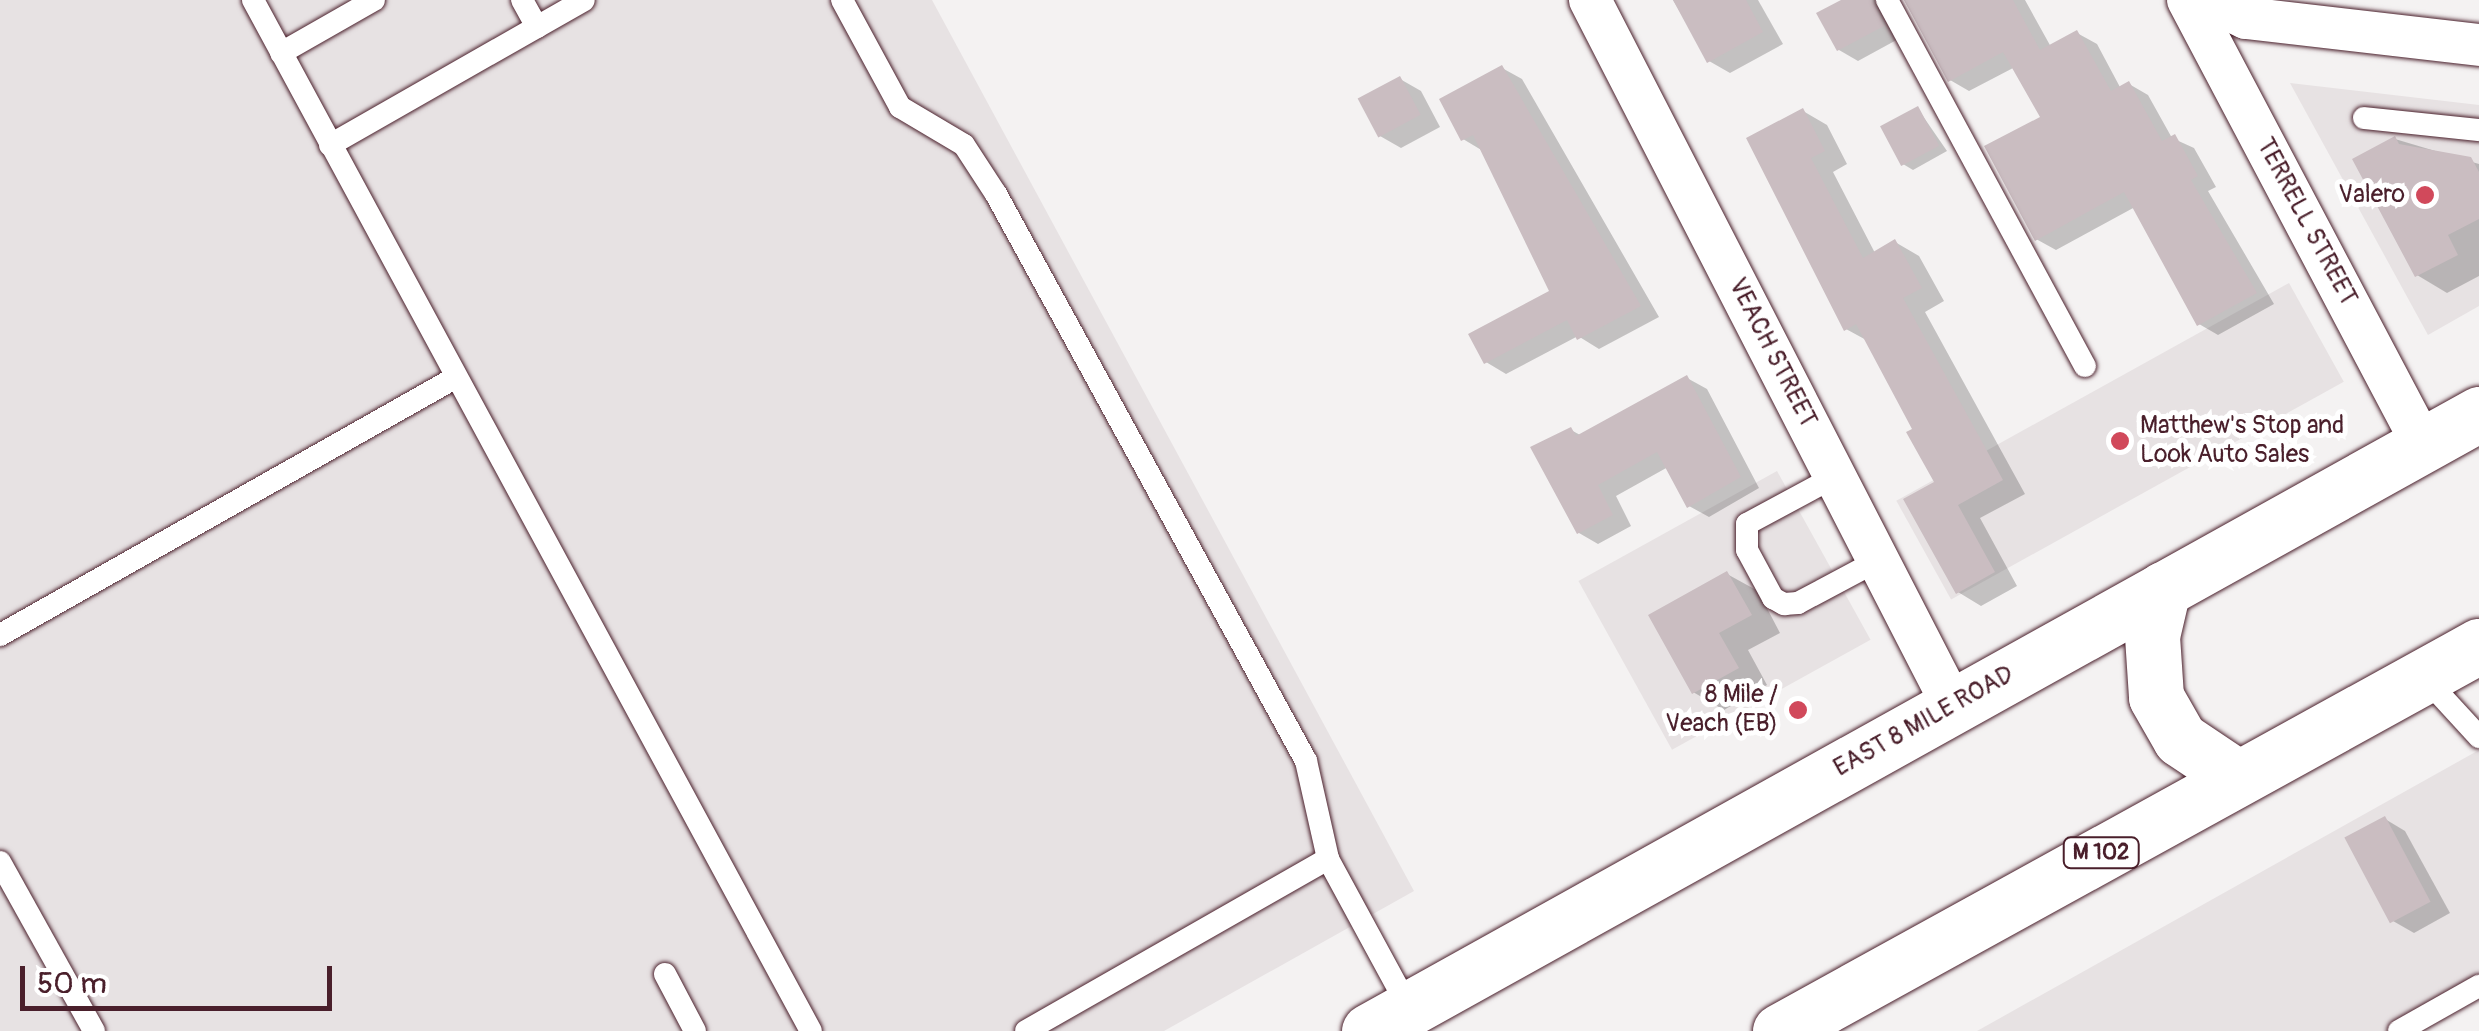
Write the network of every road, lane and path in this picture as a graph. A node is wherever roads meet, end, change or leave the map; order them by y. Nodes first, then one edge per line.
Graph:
1 (253, 0) edge
2 (374, 0) edge
3 (522, 0) edge
4 (584, 0) edge
5 (842, 0) edge
6 (1590, 0) edge
7 (1887, 0) edge
8 (2188, 0) edge
9 (2208, 0) edge
10 (538, 27) junction
11 (2479, 45) edge
12 (281, 53) junction
13 (2364, 118) dead end
14 (2479, 130) edge
15 (330, 145) junction
16 (2084, 366) dead end
17 (453, 379) junction
18 (2479, 414) edge
19 (2424, 445) junction
20 (1836, 476) junction
21 (1879, 560) junction
22 (2163, 589) junction
23 (0, 635) edge
24 (2479, 646) edge
25 (2423, 676) junction
26 (1953, 706) junction
27 (2479, 737) edge
28 (2237, 777) junction
29 (1328, 858) junction
30 (0, 862) edge
31 (665, 974) dead end
32 (2479, 986) edge
33 (1389, 1020) edge
34 (94, 1031) edge
35 (696, 1031) edge
36 (811, 1031) edge
37 (1026, 1031) edge
38 (1780, 1031) edge
39 (2399, 1031) edge

1 - 12 lane
2 - 12 lane
3 - 10 lane
4 - 10 lane
5 - 29 lane
6 - 20 street, VEACH STREET
7 - 16 lane
8 - 19 street, TERRELL STREET
9 - 11 street
10 - 15 lane
12 - 15 lane
13 - 14 lane
15 - 17 lane
17 - 23 lane
17 - 36 lane
18 - 19 highway, EAST 8 MILE ROAD
19 - 22 highway, EAST 8 MILE ROAD
20 - 21 street, VEACH STREET
20 - 21 lane
21 - 26 street, VEACH STREET
22 - 26 highway, EAST 8 MILE ROAD
22 - 28 highway
24 - 25 highway, M 102
25 - 27 lane
25 - 28 highway, M 102
26 - 33 highway, EAST 8 MILE ROAD
28 - 38 highway, M 102
29 - 33 lane
29 - 37 lane
30 - 34 lane
31 - 35 lane
32 - 39 lane

